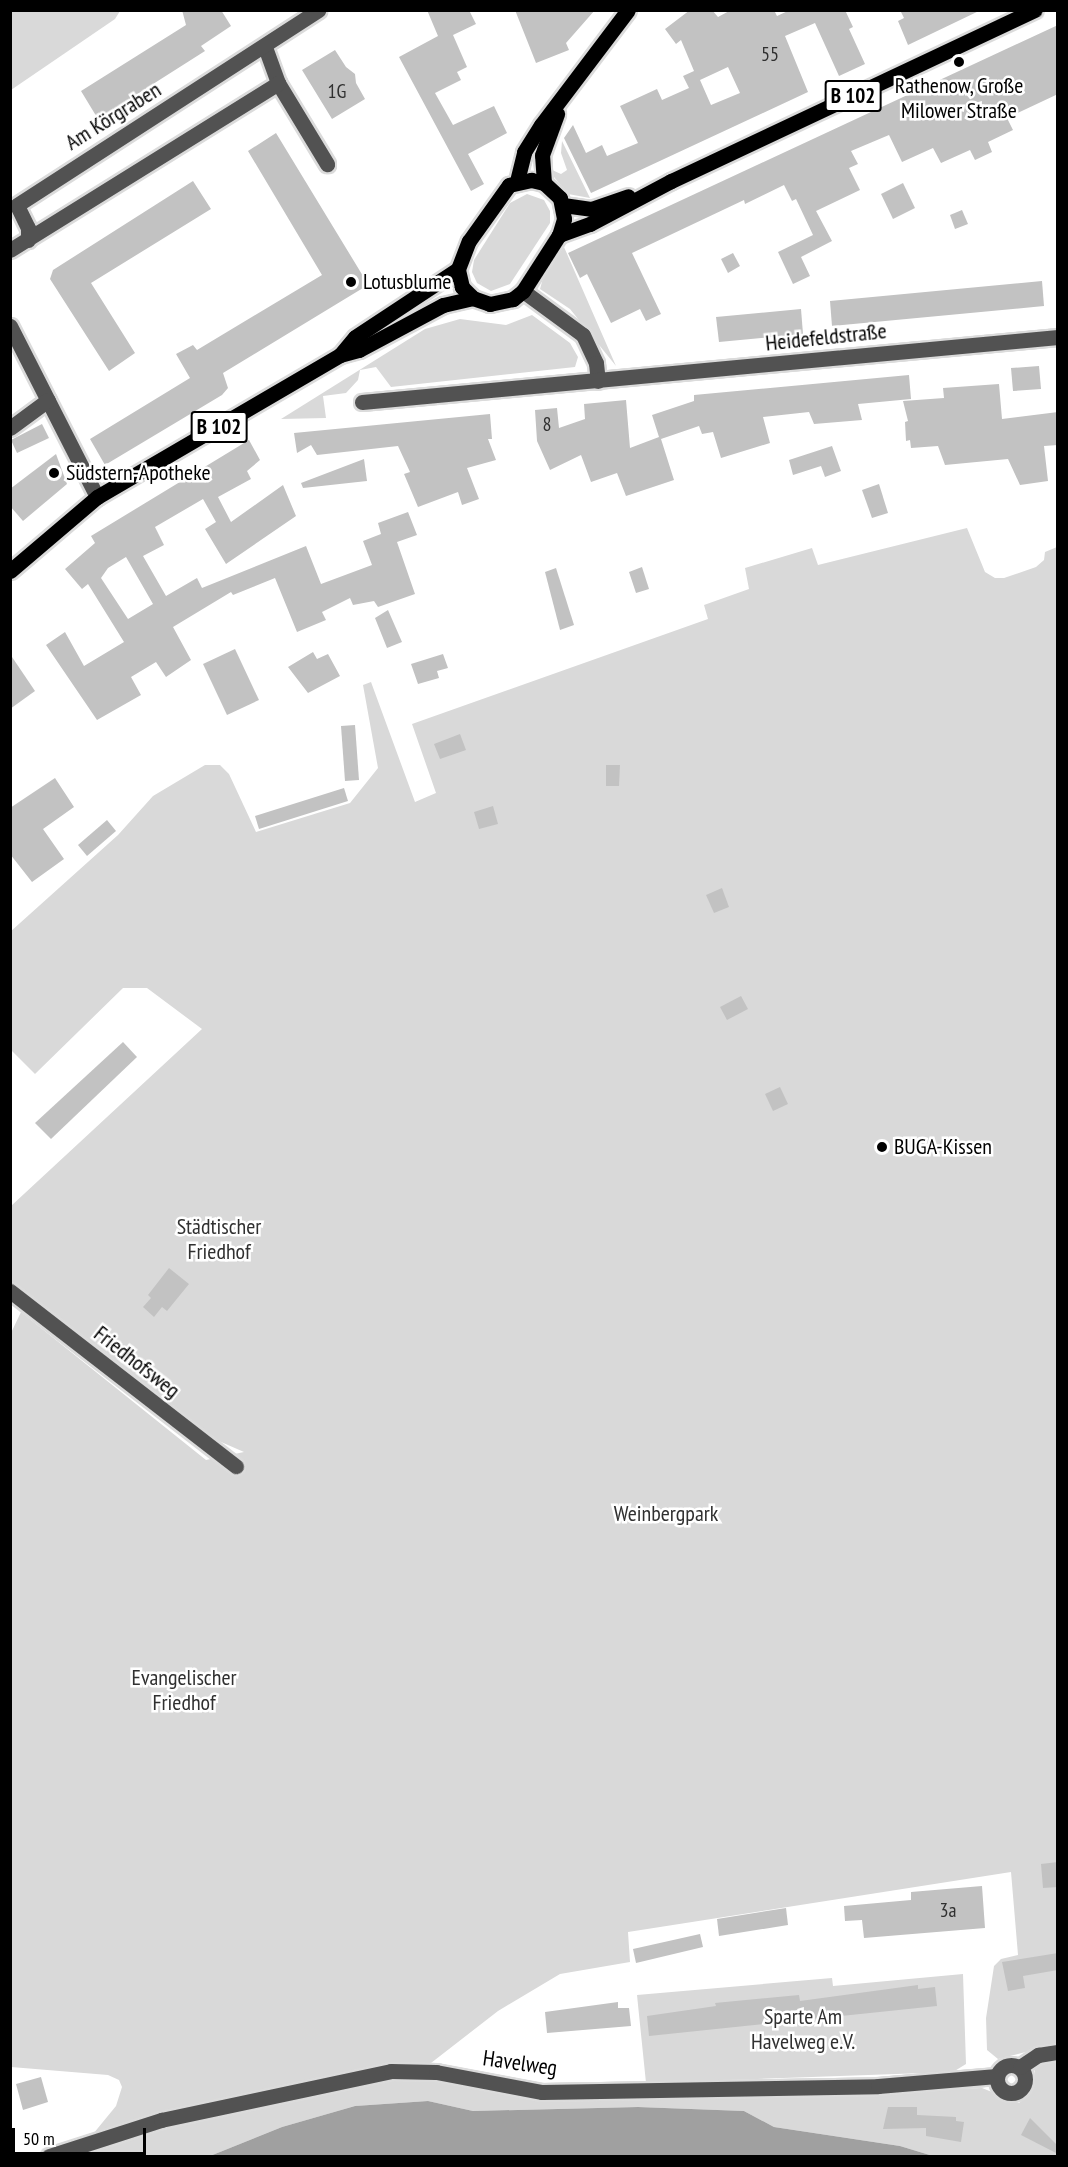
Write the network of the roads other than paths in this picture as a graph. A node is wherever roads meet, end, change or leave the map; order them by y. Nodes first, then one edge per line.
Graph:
1 (319, 10) edge
2 (627, 10) edge
3 (1035, 10) edge
4 (265, 47) junction
5 (278, 83) junction
6 (563, 98) junction
7 (327, 164) dead end
8 (517, 181) junction
9 (670, 181) junction
10 (544, 183) junction
11 (563, 205) junction
12 (559, 235) junction
13 (28, 240) junction
14 (10, 250) edge
15 (458, 269) junction
16 (523, 291) junction
17 (473, 298) junction
18 (10, 326) edge
19 (1058, 337) edge
20 (340, 355) junction
21 (598, 381) junction
22 (48, 400) junction
23 (362, 402) dead end
24 (10, 428) edge
25 (97, 497) junction
26 (10, 571) edge
27 (10, 1291) edge
28 (236, 1466) dead end
29 (1058, 2052) edge
30 (1020, 2067) junction
31 (997, 2076) junction
32 (49, 2157) edge

1 - 4 street, Am Körgraben
2 - 6 main road
3 - 9 main road, B 102
4 - 5 street
4 - 13 street, Am Körgraben
5 - 7 street
5 - 13 street
6 - 8 main road
6 - 10 main road
8 - 10 main road
8 - 15 main road
9 - 11 main road, B 102
9 - 12 main road, B 102
10 - 11 main road
11 - 12 main road
12 - 16 main road
13 - 14 street
15 - 17 main road
15 - 20 main road, B 102
16 - 17 main road, B 102
16 - 21 street
17 - 20 main road, B 102
18 - 22 street
19 - 21 street, Heidefeldstraße
20 - 25 main road, B 102
21 - 23 street, Heidefeldstraße
22 - 24 street
22 - 25 street
25 - 26 main road, B 102
27 - 28 street, Friedhofsweg
29 - 30 street, Havelweg
30 - 31 street, Havelweg
30 - 31 street
31 - 32 street, Havelweg

